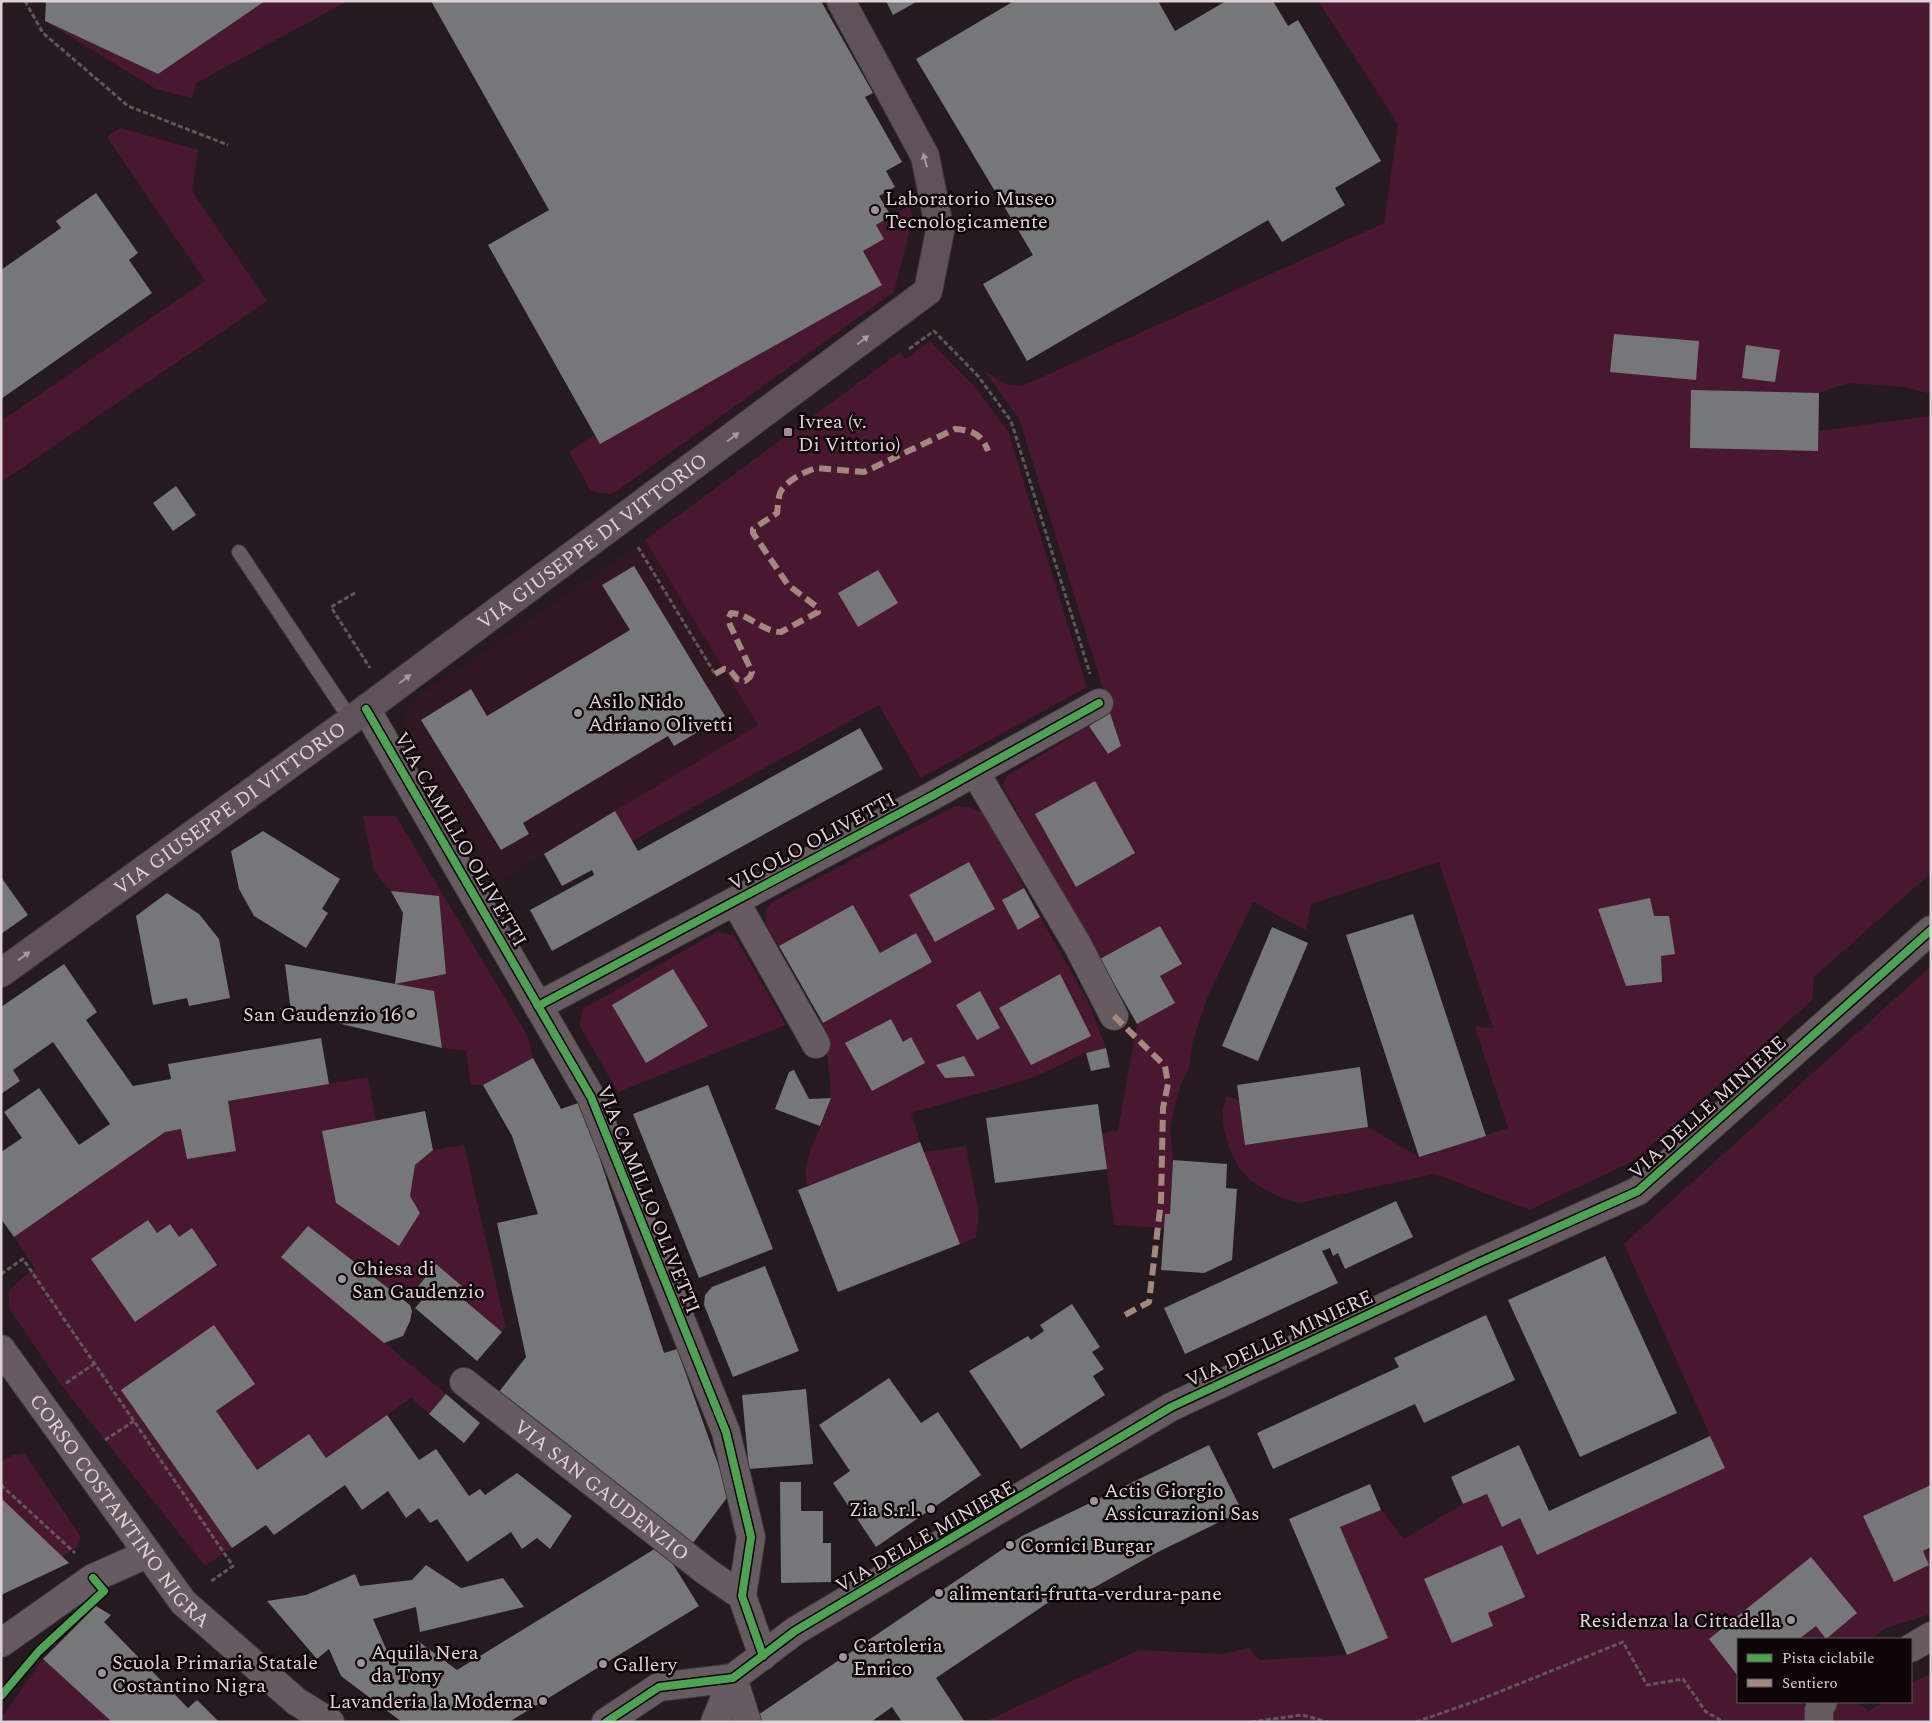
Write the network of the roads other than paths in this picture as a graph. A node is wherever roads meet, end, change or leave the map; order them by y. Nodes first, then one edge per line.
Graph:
1 (841, 1) edge
2 (238, 552) dead end
3 (1099, 703) road end
4 (368, 707) junction
5 (975, 772) junction
6 (735, 901) junction
7 (1931, 930) edge
8 (1, 973) edge
9 (538, 1006) junction
10 (1114, 1016) dead end
11 (816, 1044) dead end
12 (1, 1349) edge
13 (464, 1382) dead end
14 (148, 1554) junction
15 (742, 1596) junction
16 (1931, 1636) edge
17 (1, 1643) edge
18 (1912, 1647) edge
19 (763, 1656) junction
20 (733, 1678) junction
21 (1822, 1703) edge
22 (303, 1712) edge
23 (330, 1722) edge
24 (606, 1722) edge
25 (715, 1722) edge
26 (747, 1722) edge
27 (1819, 1722) edge

4 -> 1 main road, VIA GIUSEPPE DI VITTORIO
2 - 4 lane
3 - 5 street, VICOLO OLIVETTI
8 -> 4 main road, VIA GIUSEPPE DI VITTORIO
4 - 9 street, VIA CAMILLO OLIVETTI
5 - 6 street, VICOLO OLIVETTI
5 - 10 street
6 - 9 street, VICOLO OLIVETTI
6 - 11 street, VICOLO OLIVETTI
7 - 19 street, VIA DELLE MINIERE
9 - 15 street, VIA CAMILLO OLIVETTI
12 - 14 street, CORSO COSTANTINO NIGRA
13 - 15 street, VIA SAN GAUDENZIO
14 - 17 street
14 - 22 street, CORSO COSTANTINO NIGRA
15 - 19 street, VIA CAMILLO OLIVETTI
16 - 18 street
19 - 20 street, VIA DELLE MINIERE
20 - 24 street, VIA DELLE MINIERE
20 - 25 street
20 - 26 street
21 - 27 street
22 - 23 street, CORSO COSTANTINO NIGRA

